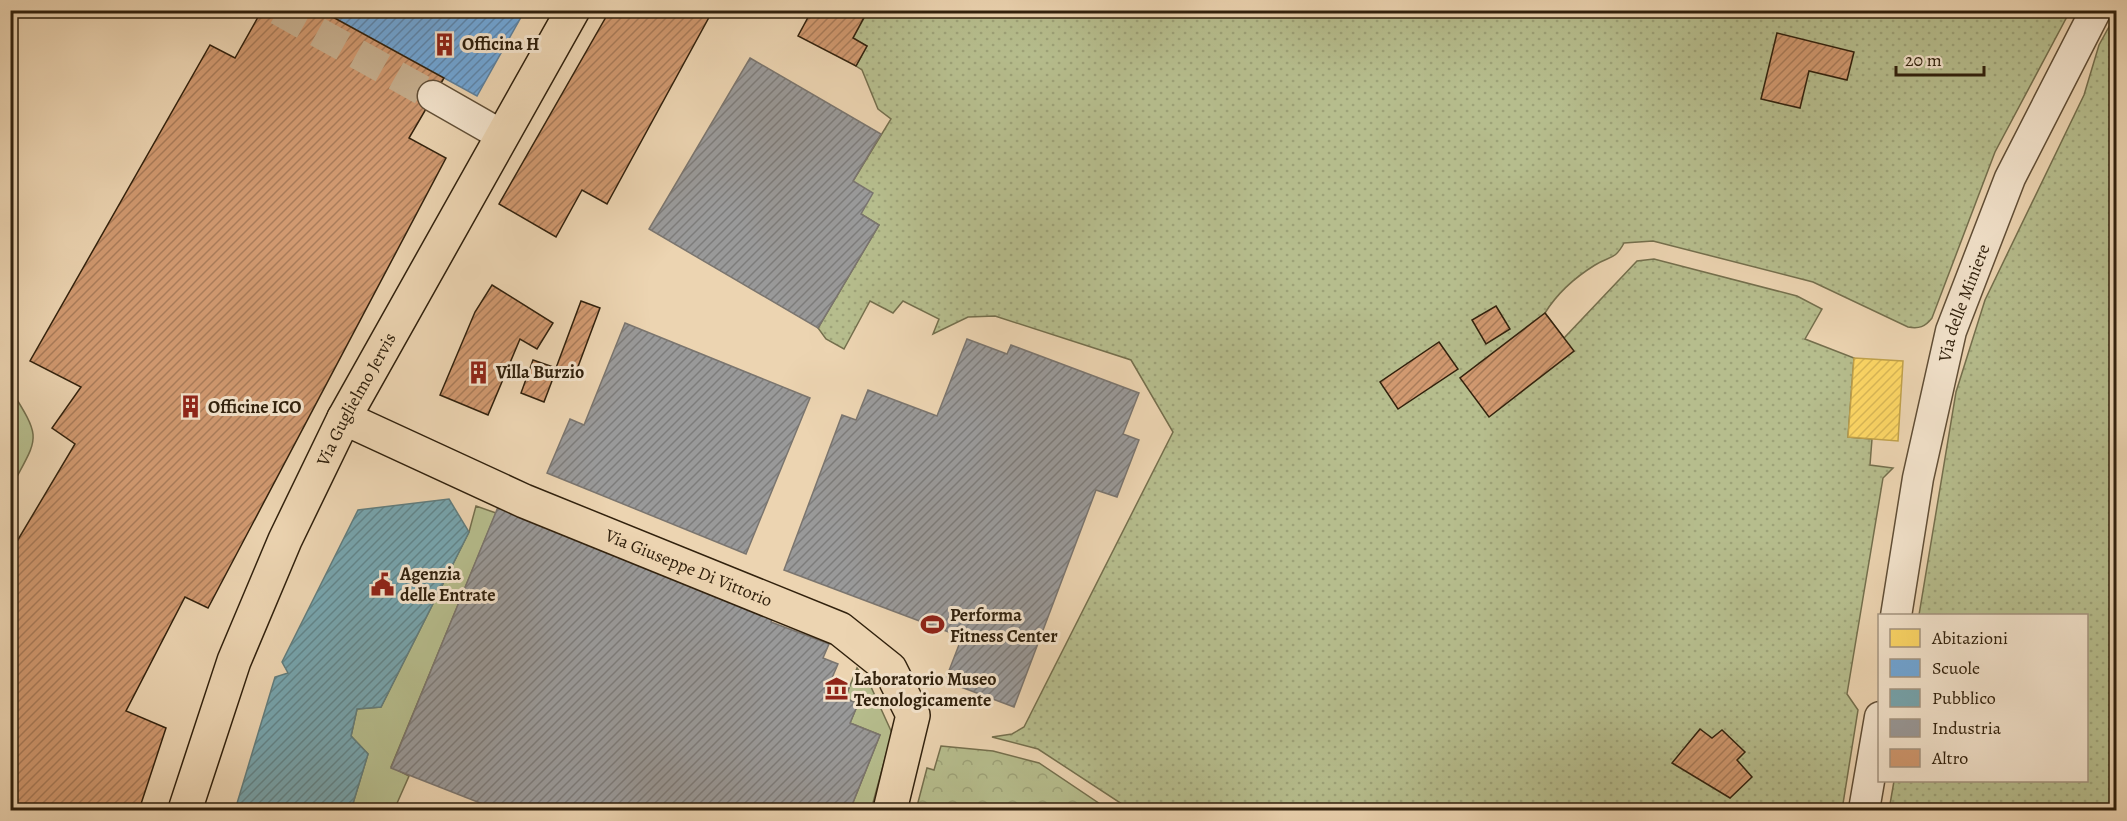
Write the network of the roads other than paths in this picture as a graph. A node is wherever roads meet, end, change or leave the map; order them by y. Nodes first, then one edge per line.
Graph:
1 (573, 10) edge
2 (2096, 10) edge
3 (433, 96) tunnel mouth
4 (503, 136) junction
5 (344, 418) junction
6 (1896, 614) edge
7 (1878, 729) edge
8 (185, 810) edge
9 (890, 810) edge
10 (1864, 810) edge

1 - 4 main road, Via Guglielmo Jervis
2 - 6 street, Via delle Miniere
3 - 4 street
4 - 5 main road, Via Guglielmo Jervis
5 - 8 main road, Via Guglielmo Jervis
5 - 9 main road, Via Giuseppe Di Vittorio
7 - 10 street

